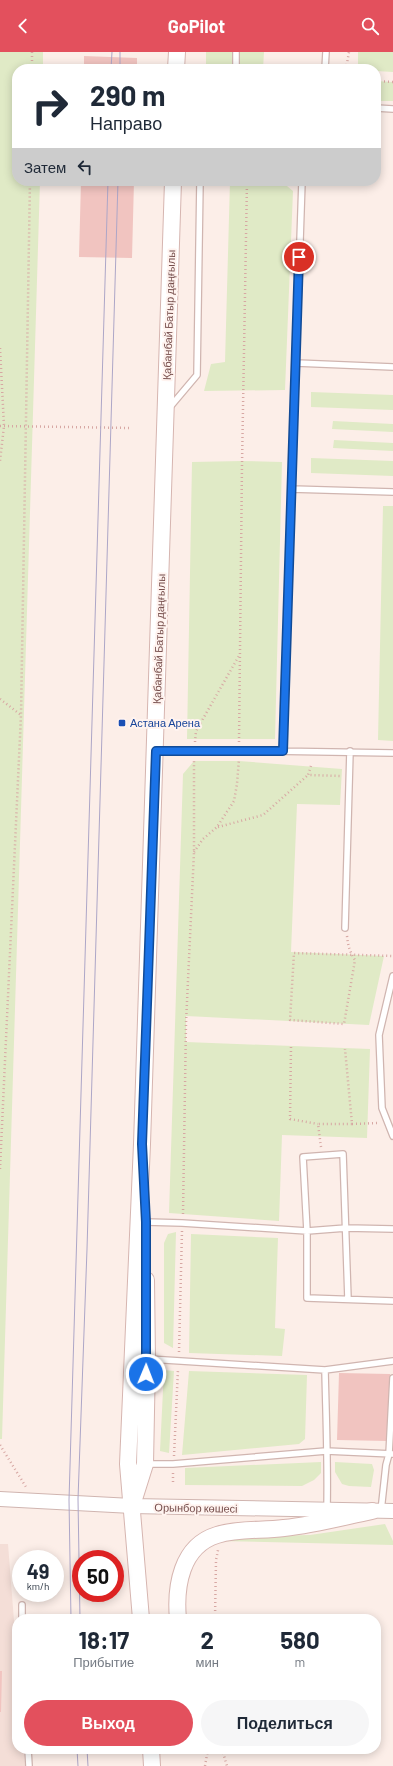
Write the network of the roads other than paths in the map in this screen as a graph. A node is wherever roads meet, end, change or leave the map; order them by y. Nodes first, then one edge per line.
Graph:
1 (177, 52) edge
2 (236, 52) edge
3 (326, 52) edge
4 (176, 64) edge
5 (236, 64) edge
6 (325, 64) edge
7 (381, 108) edge
8 (393, 109) edge
9 (173, 186) edge
10 (200, 186) edge
11 (302, 186) edge
12 (296, 363) junction
13 (393, 366) edge
14 (166, 412) junction
15 (291, 489) junction
16 (393, 492) edge
17 (156, 751) junction
18 (283, 751) junction
19 (350, 751) junction
20 (393, 753) edge
21 (345, 928) road end
22 (393, 976) edge
23 (393, 1136) edge
24 (142, 1144) junction
25 (146, 1222) junction
26 (346, 1228) junction
27 (393, 1229) edge
28 (307, 1231) junction
29 (348, 1299) junction
30 (393, 1301) edge
31 (147, 1359) junction
32 (393, 1361) edge
33 (325, 1370) junction
34 (393, 1378) edge
35 (326, 1451) junction
36 (391, 1454) edge
37 (145, 1464) junction
38 (0, 1499) edge
39 (132, 1506) junction
40 (327, 1510) junction
41 (382, 1511) edge
42 (22, 1605) dead end
43 (22, 1614) edge
44 (141, 1614) edge
45 (178, 1614) edge
46 (28, 1754) edge
47 (151, 1754) edge
48 (29, 1766) edge
49 (152, 1766) edge

1 - 4 main road
2 - 5 lane
3 - 6 lane
7 - 8 lane
9 - 14 main road, Қабанбай Батыр даңғылы
10 - 14 lane
11 - 12 lane
12 - 13 lane
12 - 15 lane
14 - 17 main road, Қабанбай Батыр даңғылы
15 - 16 lane
15 - 18 lane
17 - 18 lane
17 - 24 main road, Қабанбай Батыр даңғылы
18 - 19 lane
19 - 20 lane
19 - 21 lane
22 - 23 lane
24 - 25 main road, Қабанбай Батыр даңғылы
24 - 39 main road, Қабанбай Батыр даңғылы
25 - 28 lane
25 - 31 main road, Қабанбай Батыр даңғылы
26 - 27 lane
26 - 28 lane
26 - 28 lane
26 - 29 lane
28 - 29 lane
29 - 30 lane
31 - 33 lane
31 - 37 main road, Қабанбай Батыр даңғылы
32 - 33 lane
33 - 35 lane
34 - 36 lane
35 - 36 lane
35 - 37 lane
35 - 40 lane
36 - 41 lane
37 - 39 main road, Қабанбай Батыр даңғылы
38 - 39 street, Орынбор көшесі
39 - 40 street, Орынбор көшесі
39 - 44 main road, Қабанбай Батыр даңғылы
40 - 41 street, Орынбор көшесі
41 - 45 main road
42 - 43 lane
46 - 48 lane
47 - 49 main road

